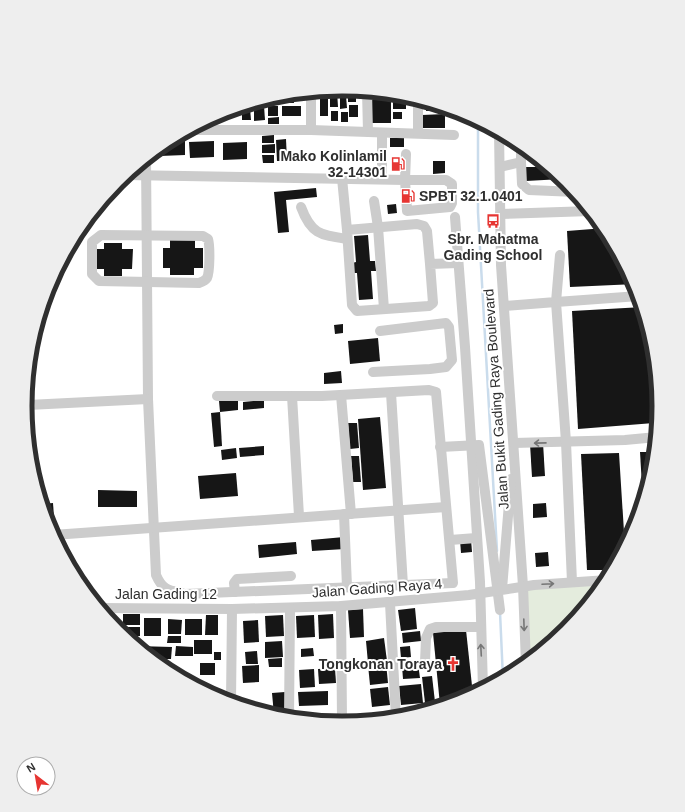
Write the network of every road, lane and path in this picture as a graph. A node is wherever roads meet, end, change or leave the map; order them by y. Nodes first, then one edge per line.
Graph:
1 (367, 96) edge
2 (311, 97) edge
3 (418, 105) edge
4 (201, 130) edge
5 (310, 130) junction
6 (368, 132) junction
7 (418, 133) junction
8 (454, 135) dead end
9 (382, 136) dead end
10 (499, 138) edge
11 (521, 152) edge
12 (406, 154) dead end
13 (521, 162) junction
14 (146, 166) edge
15 (500, 167) junction
16 (136, 175) edge
17 (146, 175) junction
18 (342, 178) junction
19 (382, 179) junction
20 (405, 180) junction
21 (567, 192) edge
22 (374, 201) dead end
23 (301, 207) dead end
24 (584, 211) edge
25 (500, 214) junction
26 (455, 217) dead end
27 (378, 227) junction
28 (347, 234) junction
29 (146, 236) junction
30 (560, 255) dead end
31 (458, 263) junction
32 (430, 264) junction
33 (147, 282) junction
34 (633, 296) edge
35 (556, 302) junction
36 (504, 306) junction
37 (384, 310) junction
38 (380, 331) dead end
39 (452, 347) junction
40 (465, 347) junction
41 (373, 372) dead end
42 (391, 393) junction
43 (341, 395) junction
44 (217, 396) dead end
45 (292, 396) junction
46 (148, 399) junction
47 (32, 405) edge
48 (651, 437) edge
49 (566, 442) junction
50 (514, 443) junction
51 (475, 445) junction
52 (440, 447) junction
53 (446, 507) junction
54 (397, 510) junction
55 (348, 514) junction
56 (299, 516) junction
57 (153, 528) junction
58 (61, 535) edge
59 (476, 538) junction
60 (450, 540) junction
61 (291, 576) dead end
62 (600, 580) edge
63 (572, 582) junction
64 (403, 585) junction
65 (348, 587) junction
66 (518, 587) junction
67 (235, 592) junction
68 (484, 592) junction
69 (390, 603) junction
70 (341, 606) junction
71 (107, 608) edge
72 (290, 608) junction
73 (232, 609) junction
74 (480, 627) junction
75 (525, 657) edge
76 (425, 662) dead end
77 (483, 683) edge
78 (231, 696) edge
79 (289, 712) edge
80 (396, 712) edge
81 (337, 716) edge

1 - 6 street
2 - 5 street
3 - 7 street
4 - 5 street
5 - 6 street
6 - 7 street
7 - 8 street
9 - 19 street
10 - 15 street, Jalan Bukit Gading Raya Boulevard
11 - 13 street
12 - 20 street
13 - 15 street
13 - 21 street
14 - 17 street
15 - 25 street, Jalan Bukit Gading Raya Boulevard
16 - 17 street
17 - 18 street
17 - 29 street
18 - 19 street
18 - 28 street
19 - 20 street
20 - 20 street
22 - 27 street
23 - 28 street
24 - 25 street
25 - 36 street, Jalan Bukit Gading Raya Boulevard
26 - 31 street
27 - 28 street
27 - 32 street
27 - 37 street
28 - 37 street
29 - 33 street
29 - 33 street
29 - 33 street
30 - 35 street
31 - 32 street
31 - 40 street
32 - 37 street
33 - 46 street
34 - 35 street
35 - 36 street
35 - 49 street
36 - 50 street, Jalan Bukit Gading Raya Boulevard
38 - 39 street
39 - 40 street
39 - 41 street
40 - 51 street
42 - 43 street
42 - 52 street
42 - 54 street
43 - 45 street
43 - 55 street
44 - 45 street
45 - 56 street
46 - 47 street
46 - 57 street
48 - 49 street
49 -> 50 street
49 - 63 street
50 - 51 street
50 - 66 street, Jalan Bukit Gading Raya Boulevard
51 - 52 street
51 - 59 street
52 - 53 street
53 - 54 street
53 - 60 street
54 - 55 street
54 - 64 street
55 - 56 street
55 - 65 street
56 - 57 street
57 - 58 street
57 - 67 street
59 - 60 street
59 - 68 street
60 - 64 street
61 - 67 street
62 - 63 street, Jalan Gading Raya 4
66 -> 63 street, Jalan Gading Raya 4
64 - 65 street
65 - 67 street
66 - 68 street, Jalan Gading Raya 4
66 -> 75 street, Jalan Bukit Gading Raya Boulevard
68 - 69 street, Jalan Gading Raya 4
68 - 74 street
69 - 70 street, Jalan Gading Raya 4
69 - 80 street
70 - 72 street, Jalan Gading Raya 4
70 - 81 street
71 - 73 street, Jalan Gading 12
72 - 73 street, Jalan Gading Raya 4
72 - 79 street
73 - 78 street
74 - 76 street
77 -> 74 street

